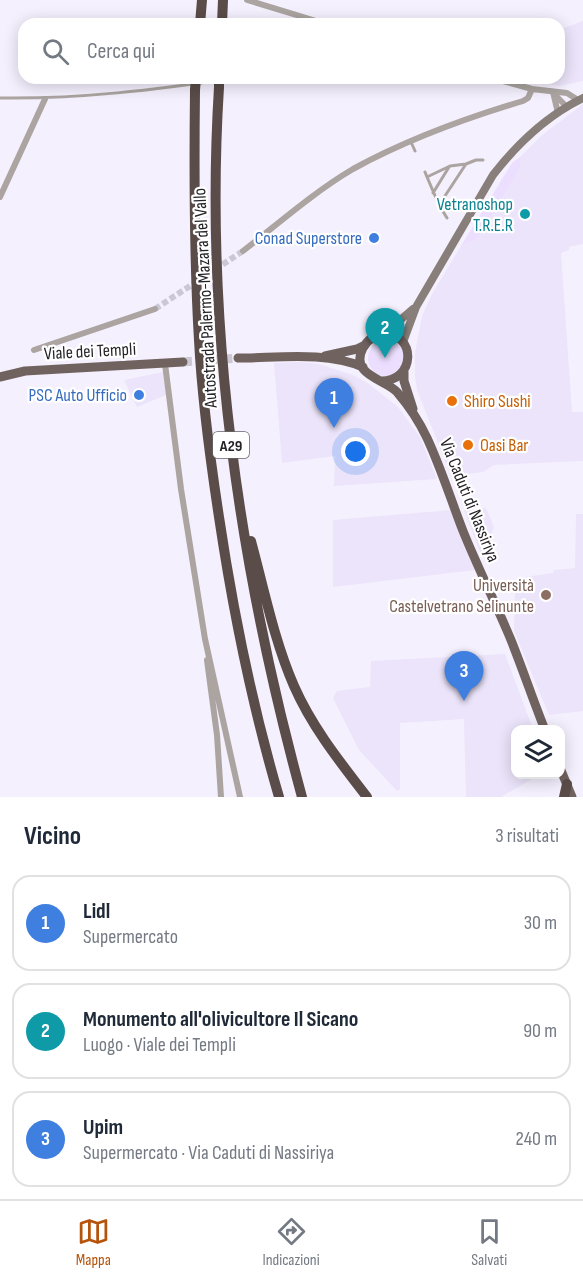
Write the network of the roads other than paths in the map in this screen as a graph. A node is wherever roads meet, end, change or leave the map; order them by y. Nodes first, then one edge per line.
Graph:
1 (201, 0) edge
2 (223, 0) edge
3 (248, 0) edge
4 (200, 18) edge
5 (222, 18) edge
6 (306, 18) edge
7 (187, 84) edge
8 (196, 84) edge
9 (219, 84) edge
10 (514, 84) edge
11 (532, 89) junction
12 (553, 92) junction
13 (0, 98) edge
14 (45, 99) junction
15 (580, 99) edge
16 (567, 107) junction
17 (558, 113) junction
18 (411, 142) junction
19 (415, 151) dead end
20 (483, 160) dead end
21 (466, 164) junction
22 (450, 166) junction
23 (433, 193) junction
24 (0, 197) edge
25 (439, 205) junction
26 (447, 218) dead end
27 (243, 251) tunnel mouth
28 (416, 307) junction
29 (155, 309) tunnel mouth
30 (384, 334) junction
31 (403, 342) junction
32 (365, 345) junction
33 (34, 350) dead end
34 (320, 357) junction
35 (238, 358) tunnel mouth
36 (183, 362) tunnel mouth
37 (165, 364) junction
38 (363, 367) junction
39 (404, 372) junction
40 (0, 377) edge
41 (381, 381) junction
42 (416, 417) junction
43 (228, 424) junction
44 (205, 639) junction
45 (543, 725) edge
46 (565, 779) edge
47 (567, 784) junction
48 (221, 797) edge
49 (240, 797) edge
50 (279, 797) edge
51 (302, 797) edge
52 (367, 797) edge
53 (564, 797) edge
54 (572, 797) edge

1 - 4 highway
2 - 5 highway
3 - 6 street
7 - 14 lane
8 - 50 highway, Autostrada Palermo-Mazara del Vallo / A29, bridge
9 - 43 highway, Autostrada Palermo-Mazara del Vallo / A29
10 - 11 street
11 - 12 street
11 - 18 street
12 - 15 street
12 - 16 street
12 - 17 street
13 - 14 lane
14 - 24 street
15 - 16 main road
16 - 17 main road
17 - 28 main road
18 - 19 lane
18 - 27 street
20 - 21 lane
21 - 22 lane
21 - 25 lane
22 - 23 lane
22 - 23 lane
23 - 25 lane
25 - 26 lane
28 - 30 main road
28 - 31 main road
29 - 33 street
30 - 31 main road
30 - 32 main road
31 - 39 main road
32 - 34 main road
32 - 38 main road
34 - 35 main road
34 - 38 main road
36 - 37 main road, Viale dei Templi
37 - 40 main road, Viale dei Templi
37 - 44 street
38 - 41 main road
39 - 41 main road
39 - 42 main road
41 - 42 main road
42 - 45 main road, Via Caduti di Nassiriya
43 - 51 highway, Autostrada Palermo-Mazara del Vallo / A29
43 - 52 highway
44 - 48 street
44 - 49 street
46 - 47 main road
47 - 53 highway
47 - 54 main road

